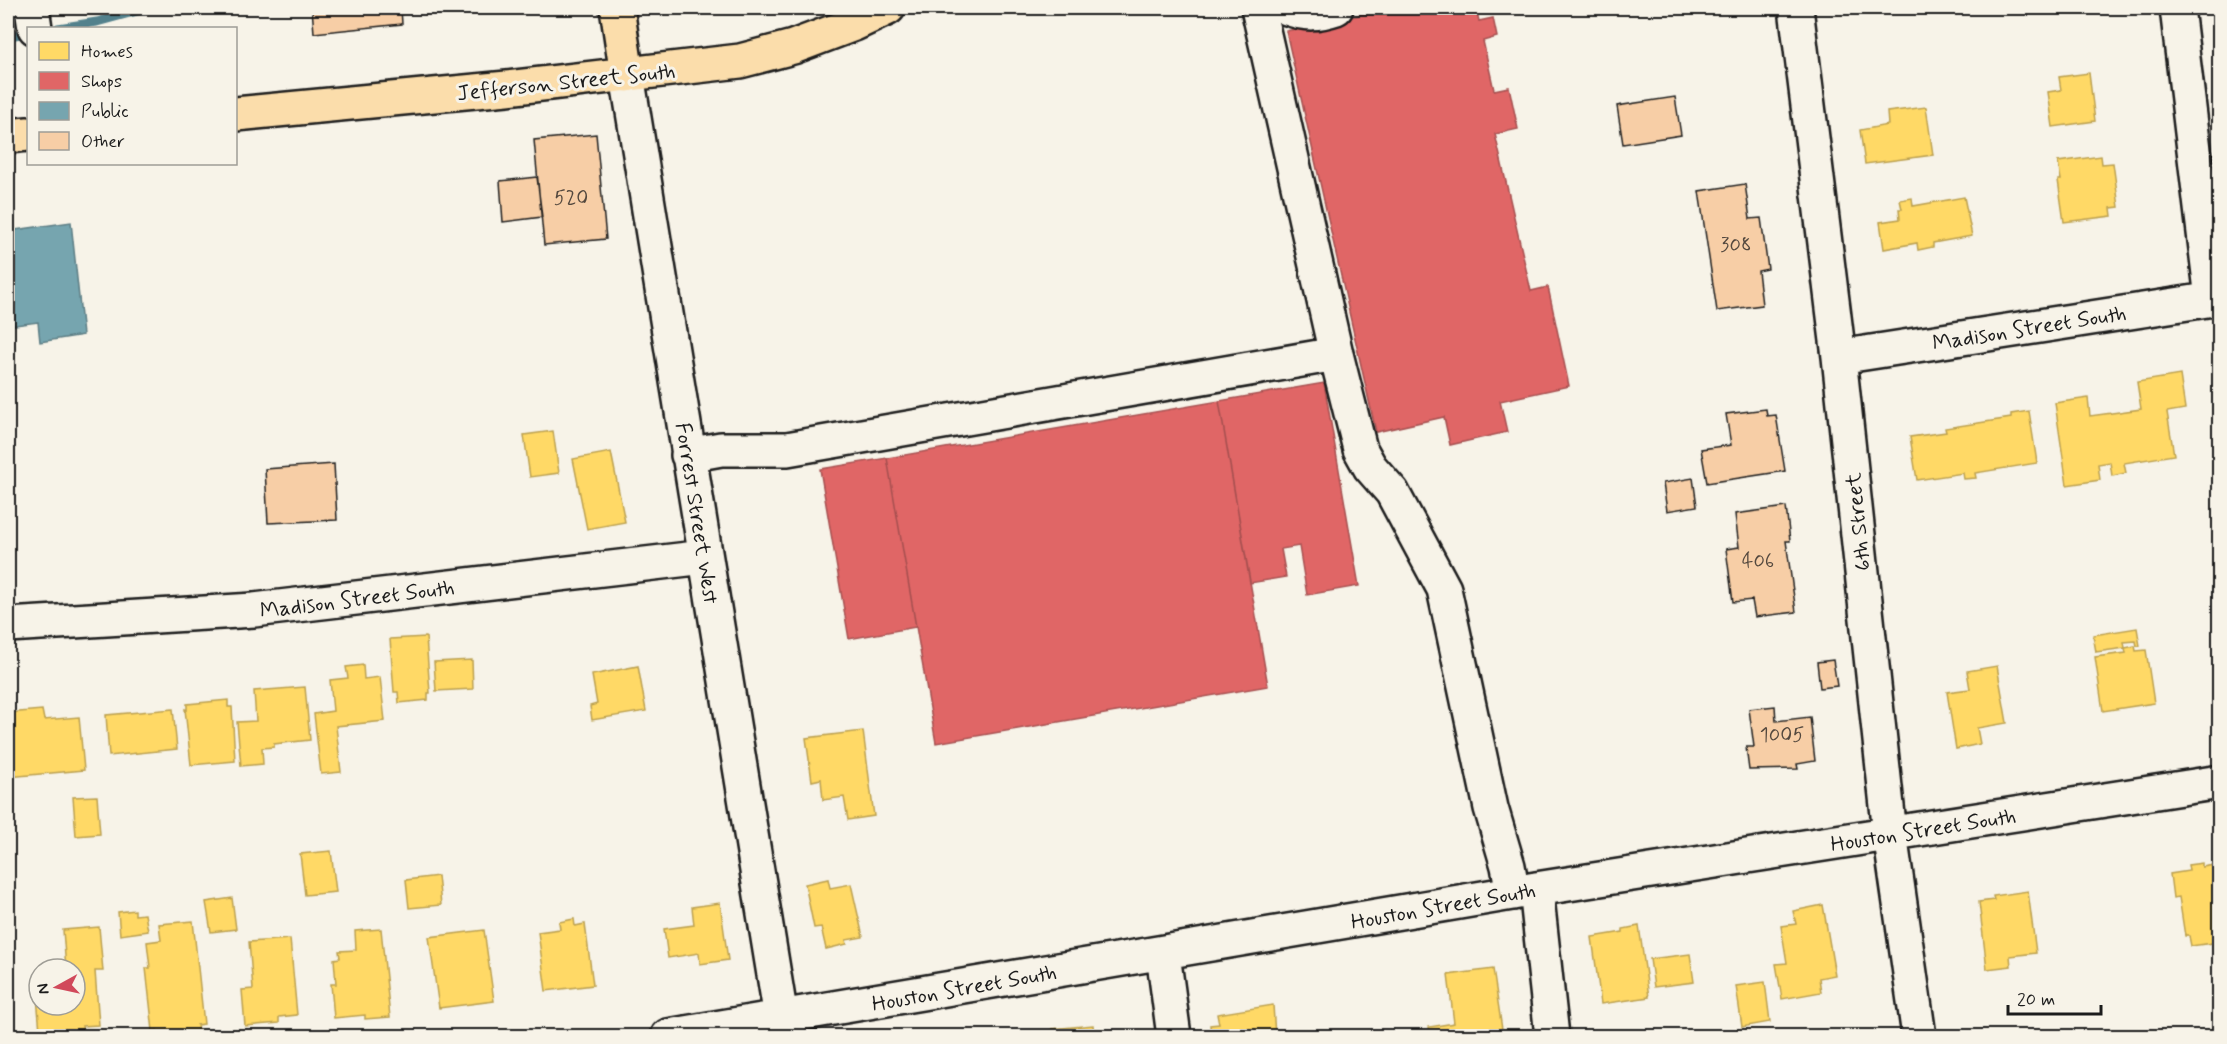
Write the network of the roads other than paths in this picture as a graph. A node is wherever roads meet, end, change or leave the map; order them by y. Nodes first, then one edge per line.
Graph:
1 (32, 8) edge
2 (617, 8) edge
3 (888, 8) edge
4 (1258, 8) edge
5 (1287, 8) edge
6 (1336, 8) edge
7 (1796, 8) edge
8 (2177, 8) edge
9 (35, 27) edge
10 (627, 75) junction
11 (237, 114) edge
12 (27, 134) edge
13 (8, 136) edge
14 (2216, 299) edge
15 (1336, 354) junction
16 (1839, 357) junction
17 (688, 455) junction
18 (705, 557) junction
19 (8, 625) edge
20 (2220, 782) edge
21 (1890, 834) junction
22 (1524, 891) junction
23 (1163, 954) junction
24 (783, 1027) edge
25 (668, 1036) edge
26 (1174, 1036) edge
27 (1552, 1036) edge
28 (1919, 1036) edge

1 - 9 street
2 - 10 main road, Forrest Street West
3 - 10 main road, Jefferson Street South
4 - 15 street
5 - 6 street
7 - 16 street, 6th Street
8 - 14 street
10 - 11 main road, Jefferson Street South
10 - 17 street, Forrest Street West
12 - 13 main road
14 - 16 street, Madison Street South
15 - 17 street
15 - 22 street
16 - 21 street, 6th Street
17 - 18 street, Forrest Street West
18 - 19 street, Madison Street South
18 - 24 street, Forrest Street West
20 - 21 street, Houston Street South
21 - 22 street, Houston Street South
21 - 28 street, 6th Street
22 - 23 street, Houston Street South
22 - 27 street
23 - 24 street, Houston Street South
23 - 26 street
24 - 25 street, Houston Street South

